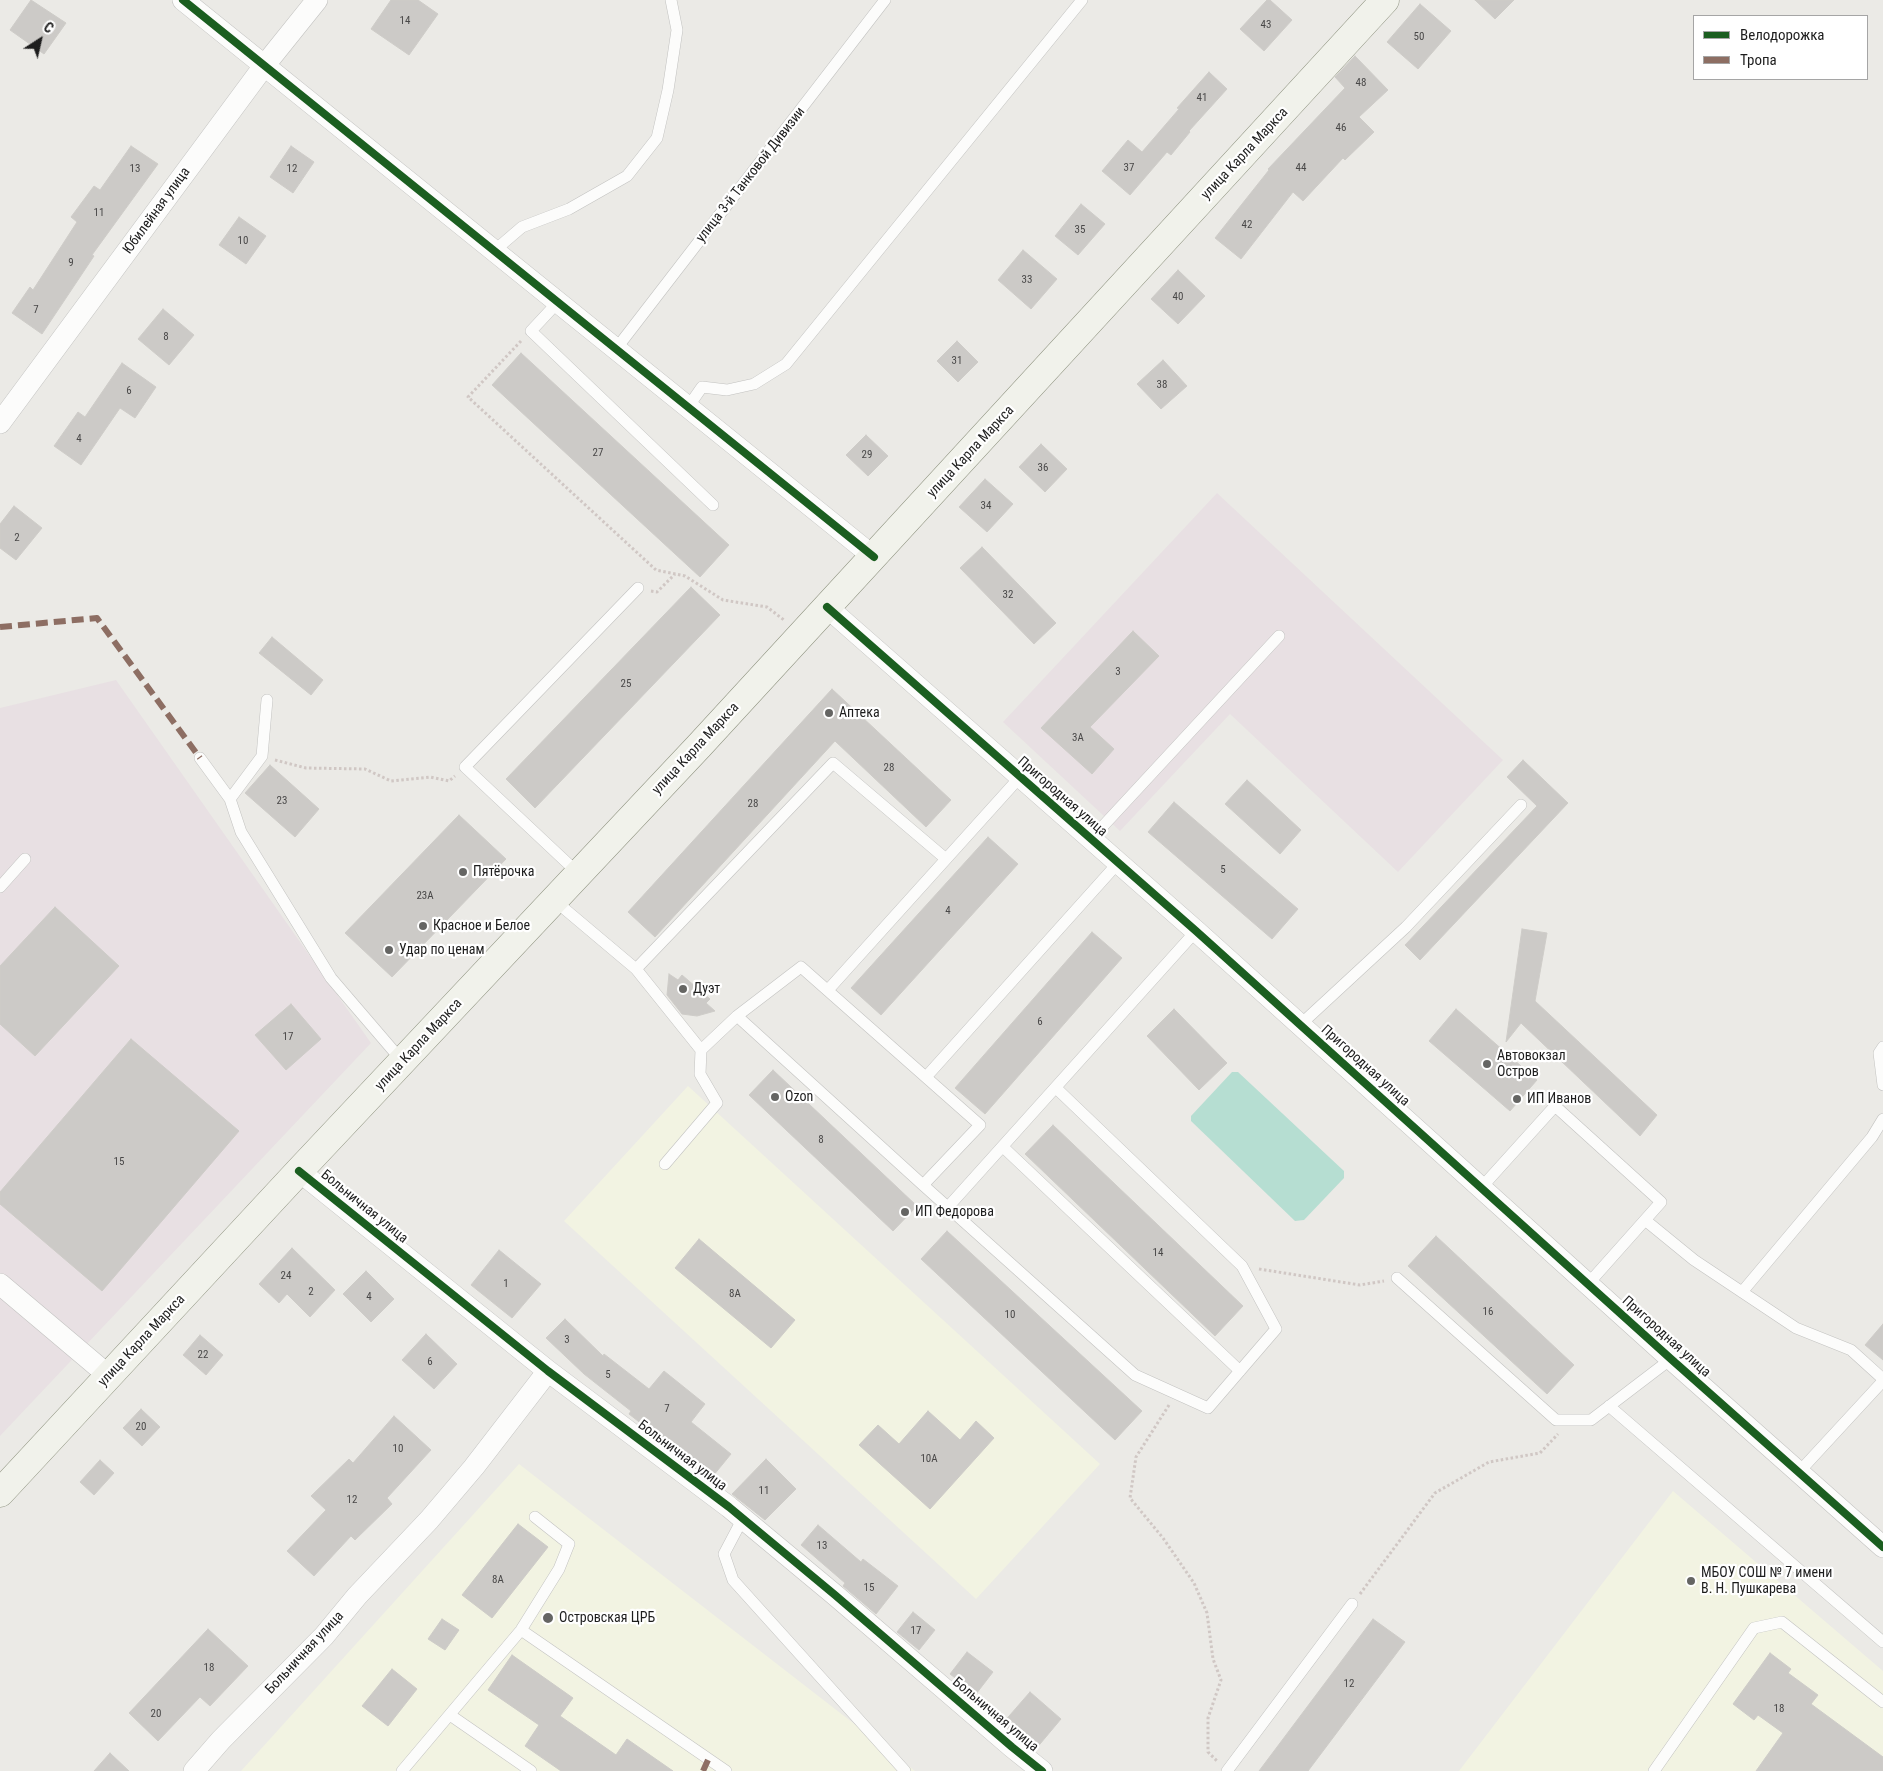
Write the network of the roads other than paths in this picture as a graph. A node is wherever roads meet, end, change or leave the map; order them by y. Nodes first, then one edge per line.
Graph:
1 (183, 0) edge
2 (317, 0) edge
3 (672, 0) edge
4 (885, 0) edge
5 (1082, 0) edge
6 (1385, 0) edge
7 (264, 66) junction
8 (494, 250) junction
9 (558, 302) junction
10 (616, 349) junction
11 (688, 406) junction
12 (0, 424) edge
13 (713, 505) dead end
14 (874, 557) junction
15 (638, 588) road end
16 (827, 607) junction
17 (1279, 636) dead end
18 (267, 700) dead end
19 (200, 758) dead end
20 (1020, 777) junction
21 (230, 799) junction
22 (1521, 805) dead end
23 (1091, 839) junction
24 (946, 859) junction
25 (25, 860) dead end
26 (1118, 862) junction
27 (579, 874) junction
28 (0, 887) edge
29 (554, 900) junction
30 (1196, 931) junction
31 (636, 969) junction
32 (828, 990) junction
33 (737, 1016) junction
34 (1300, 1025) junction
35 (1883, 1047) edge
36 (701, 1050) junction
37 (403, 1062) junction
38 (926, 1077) junction
39 (1883, 1085) edge
40 (1056, 1088) junction
41 (1883, 1119) edge
42 (1003, 1147) junction
43 (665, 1164) dead end
44 (299, 1171) junction
45 (923, 1185) junction
46 (1481, 1188) junction
47 (948, 1207) junction
48 (1645, 1220) junction
49 (1397, 1278) road end
50 (0, 1284) edge
51 (1588, 1284) junction
52 (1742, 1292) junction
53 (1670, 1359) junction
54 (548, 1371) junction
55 (1240, 1371) junction
56 (109, 1376) junction
57 (1883, 1380) edge
58 (1609, 1406) junction
59 (1799, 1472) junction
60 (0, 1493) edge
61 (535, 1517) dead end
62 (743, 1518) junction
63 (1883, 1547) edge
64 (1352, 1604) road end
65 (521, 1630) junction
66 (1883, 1642) edge
67 (1883, 1702) edge
68 (450, 1715) junction
69 (194, 1771) edge
70 (402, 1771) edge
71 (532, 1771) edge
72 (726, 1771) edge
73 (905, 1771) edge
74 (1042, 1771) edge
75 (1227, 1771) edge
76 (1654, 1771) edge

1 - 7 street
2 - 7 street, Юбилейная улица
3 - 8 lane
4 - 10 lane, улица 3-й Танковой Дивизии
5 - 11 lane
6 - 14 main road, улица Карла Маркса
7 - 8 street
7 - 12 street, Юбилейная улица
8 - 9 street
9 - 10 street
9 - 13 lane
10 - 11 street
11 - 14 street
14 - 16 main road, улица Карла Маркса
15 - 27 lane
16 - 20 street, Пригородная улица
16 - 27 main road, улица Карла Маркса
17 - 23 lane
18 - 21 lane
19 - 21 lane
20 - 23 street, Пригородная улица
20 - 24 lane
21 - 37 lane
22 - 34 lane
23 - 26 street, Пригородная улица
24 - 31 lane
24 - 32 lane
25 - 28 lane
26 - 30 street, Пригородная улица
26 - 38 lane
27 - 29 main road, улица Карла Маркса
29 - 31 lane
29 - 37 main road, улица Карла Маркса
30 - 34 street, Пригородная улица
30 - 40 lane
31 - 36 lane
32 - 33 lane
32 - 38 lane
33 - 36 lane
33 - 45 lane
34 - 46 street, Пригородная улица
35 - 39 lane
36 - 43 lane
37 - 44 main road, улица Карла Маркса
38 - 45 lane
40 - 42 lane
40 - 55 lane
41 - 52 lane
42 - 47 lane
42 - 55 lane
44 - 54 street, Больничная улица
44 - 56 main road, улица Карла Маркса
45 - 47 lane
46 - 48 lane
46 - 51 street, Пригородная улица
47 - 55 lane
48 - 51 lane
48 - 52 lane
49 - 58 lane
50 - 56 street
51 - 53 street, Пригородная улица
52 - 57 lane
53 - 58 lane
53 - 59 street, Пригородная улица
54 - 62 street, Больничная улица
54 - 69 street, Больничная улица
56 - 60 main road, улица Карла Маркса
57 - 59 lane
58 - 66 lane
59 - 63 street, Пригородная улица
61 - 65 lane
62 - 73 lane
62 - 74 street, Больничная улица
64 - 75 lane
65 - 68 lane
65 - 72 lane
67 - 76 lane
68 - 70 lane
68 - 71 lane

